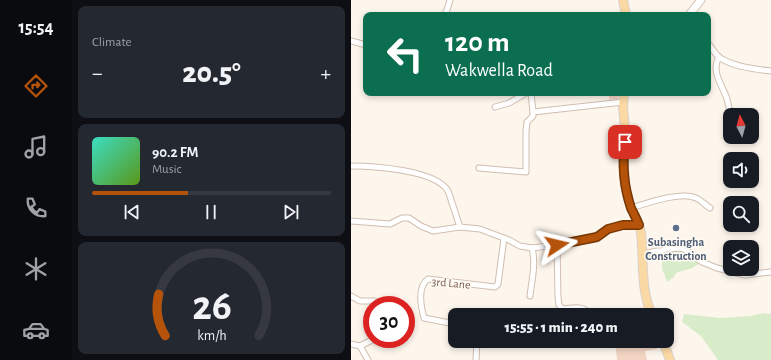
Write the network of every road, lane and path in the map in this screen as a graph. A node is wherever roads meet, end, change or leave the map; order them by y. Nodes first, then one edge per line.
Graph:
1 (450, 0) edge
2 (623, 0) edge
3 (701, 0) edge
4 (446, 12) edge
5 (625, 12) edge
6 (691, 12) edge
7 (351, 41) edge
8 (363, 44) edge
9 (711, 47) edge
10 (719, 57) junction
11 (771, 71) edge
12 (521, 96) edge
13 (531, 96) edge
14 (623, 96) edge
15 (623, 102) junction
16 (495, 107) dead end
17 (729, 108) edge
18 (533, 112) junction
19 (351, 166) edge
20 (479, 168) dead end
21 (631, 208) junction
22 (709, 208) dead end
23 (351, 221) edge
24 (639, 225) junction
25 (460, 227) junction
26 (504, 238) junction
27 (557, 245) junction
28 (531, 248) junction
29 (643, 254) junction
30 (771, 272) edge
31 (351, 296) edge
32 (530, 296) dead end
33 (363, 300) edge
34 (562, 308) edge
35 (649, 308) edge
36 (448, 323) edge
37 (351, 344) edge
38 (363, 344) edge
39 (359, 346) junction
40 (477, 348) edge
41 (666, 348) edge
42 (368, 360) edge
43 (476, 360) edge
44 (670, 360) edge

1 - 4 street
2 - 5 main road
3 - 6 street
7 - 8 street
9 - 10 street
10 - 11 street
10 - 17 street
12 - 16 street
13 - 18 street
14 - 15 main road
15 - 18 street
15 - 21 main road
18 - 20 street
19 - 25 street
21 - 22 street
21 - 24 main road
23 - 25 street
24 - 27 street
24 - 29 main road
25 - 26 street
26 - 28 street
26 - 36 street, 3rd Lane
27 - 28 street
27 - 34 street
28 - 32 street
29 - 30 street
29 - 35 main road
31 - 33 street
37 - 39 street
38 - 39 street
39 - 42 street
40 - 43 street
41 - 44 main road

